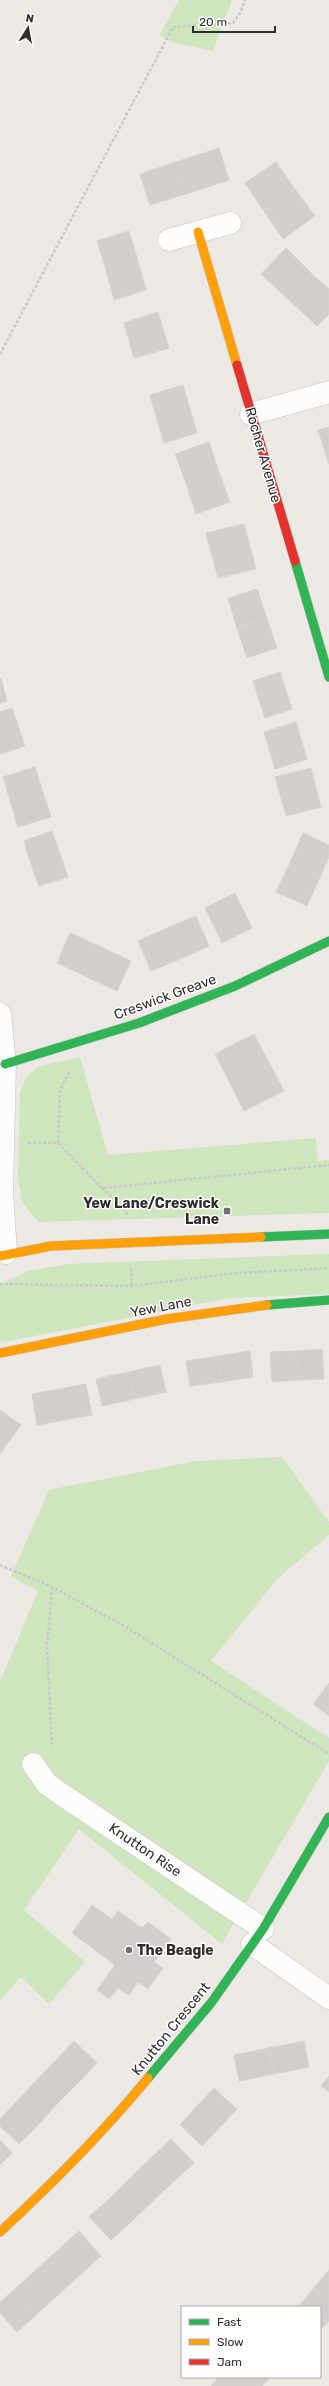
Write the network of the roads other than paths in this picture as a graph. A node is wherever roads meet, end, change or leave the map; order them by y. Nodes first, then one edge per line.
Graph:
1 (230, 223) dead end
2 (198, 232) junction
3 (169, 240) dead end
4 (329, 392) edge
5 (251, 414) junction
6 (329, 677) edge
7 (329, 942) edge
8 (0, 1014) edge
9 (5, 1064) junction
10 (329, 1234) edge
11 (3, 1255) edge
12 (329, 1300) edge
13 (0, 1353) edge
14 (33, 1764) dead end
15 (329, 1817) edge
16 (258, 1937) junction
17 (329, 1998) edge
18 (0, 2232) edge

1 - 2 street
2 - 3 street
2 - 5 street, Rocher Avenue
4 - 5 street
5 - 6 street, Rocher Avenue
7 - 9 street, Creswick Greave
8 - 9 street
9 - 11 street
10 - 11 street
12 - 13 street, Yew Lane
14 - 16 street, Knutton Rise
15 - 16 street, Knutton Crescent
16 - 17 street, Knutton Rise
16 - 18 street, Knutton Crescent

